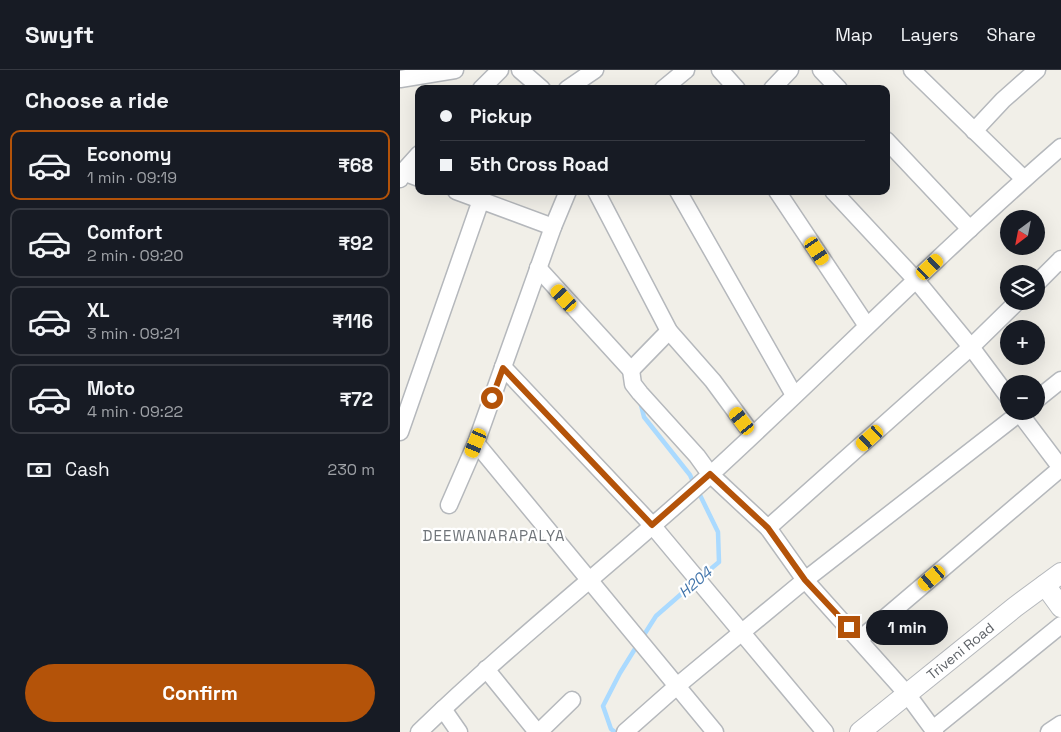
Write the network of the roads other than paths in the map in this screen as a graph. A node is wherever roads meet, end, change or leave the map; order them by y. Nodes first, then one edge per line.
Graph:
1 (455, 70) edge
2 (500, 70) edge
3 (520, 70) edge
4 (595, 70) edge
5 (686, 70) edge
6 (720, 70) edge
7 (790, 70) edge
8 (822, 70) edge
9 (912, 70) edge
10 (1037, 70) edge
11 (400, 79) edge
12 (485, 85) edge
13 (537, 85) edge
14 (573, 85) edge
15 (669, 85) edge
16 (733, 85) edge
17 (776, 85) edge
18 (835, 85) edge
19 (974, 131) junction
20 (890, 144) edge
21 (1061, 147) edge
22 (415, 158) edge
23 (401, 174) edge
24 (415, 177) edge
25 (1024, 179) junction
26 (467, 195) edge
27 (566, 195) edge
28 (598, 195) edge
29 (680, 195) edge
30 (780, 195) edge
31 (837, 195) edge
32 (481, 200) junction
33 (553, 227) junction
34 (970, 229) junction
35 (1061, 259) edge
36 (538, 268) junction
37 (1045, 275) edge
38 (916, 280) junction
39 (1009, 310) edge
40 (867, 326) junction
41 (669, 331) junction
42 (972, 347) junction
43 (503, 368) junction
44 (630, 370) junction
45 (1061, 380) edge
46 (1000, 386) edge
47 (1045, 393) edge
48 (794, 395) junction
49 (1010, 420) edge
50 (1026, 420) edge
51 (400, 432) edge
52 (752, 434) junction
53 (476, 443) junction
54 (1061, 468) edge
55 (700, 483) junction
56 (448, 505) dead end
57 (652, 525) junction
58 (768, 528) junction
59 (589, 579) junction
60 (1053, 579) edge
61 (805, 580) junction
62 (1061, 607) edge
63 (1061, 626) edge
64 (742, 632) junction
65 (860, 639) junction
66 (486, 669) junction
67 (677, 686) junction
68 (907, 694) junction
69 (572, 700) dead end
70 (443, 709) junction
71 (1061, 724) edge
72 (934, 730) edge
73 (419, 732) edge
74 (459, 732) edge
75 (538, 732) edge
76 (625, 732) edge
77 (715, 732) edge
78 (825, 732) edge
79 (860, 732) edge
80 (1049, 732) edge

1 - 11 street
2 - 12 street
3 - 13 street
4 - 14 street
5 - 15 street
6 - 16 street
7 - 17 street
8 - 18 street
9 - 19 street
10 - 19 street
19 - 25 street
20 - 34 street
21 - 25 street
22 - 23 street
23 - 24 street
25 - 34 street
26 - 32 street
27 - 33 street
28 - 41 street
29 - 48 street
30 - 40 street
31 - 38 street
32 - 33 street
32 - 51 street
33 - 36 street
34 - 38 street
35 - 37 street
36 - 43 street
36 - 44 street
38 - 40 street
38 - 42 street
39 - 42 street
40 - 48 street
41 - 44 street
41 - 52 street
42 - 46 street
42 - 58 street
43 - 53 street
43 - 57 street
44 - 55 street
45 - 47 street
48 - 52 street
49 - 61 street
50 - 54 street
52 - 55 street
53 - 56 street
53 - 59 street
54 - 65 street
55 - 57 street
55 - 58 street
57 - 59 street
57 - 64 street
58 - 61 street
59 - 66 street
59 - 67 street
60 - 62 street
60 - 68 street, Triveni Road
61 - 64 street
61 - 65 street
63 - 72 street
64 - 67 street
64 - 78 street
65 - 68 street
66 - 70 street
66 - 75 street
67 - 76 street
67 - 77 street
68 - 72 street
68 - 79 street, Triveni Road
69 - 75 street
70 - 73 street
70 - 74 street
71 - 80 street

